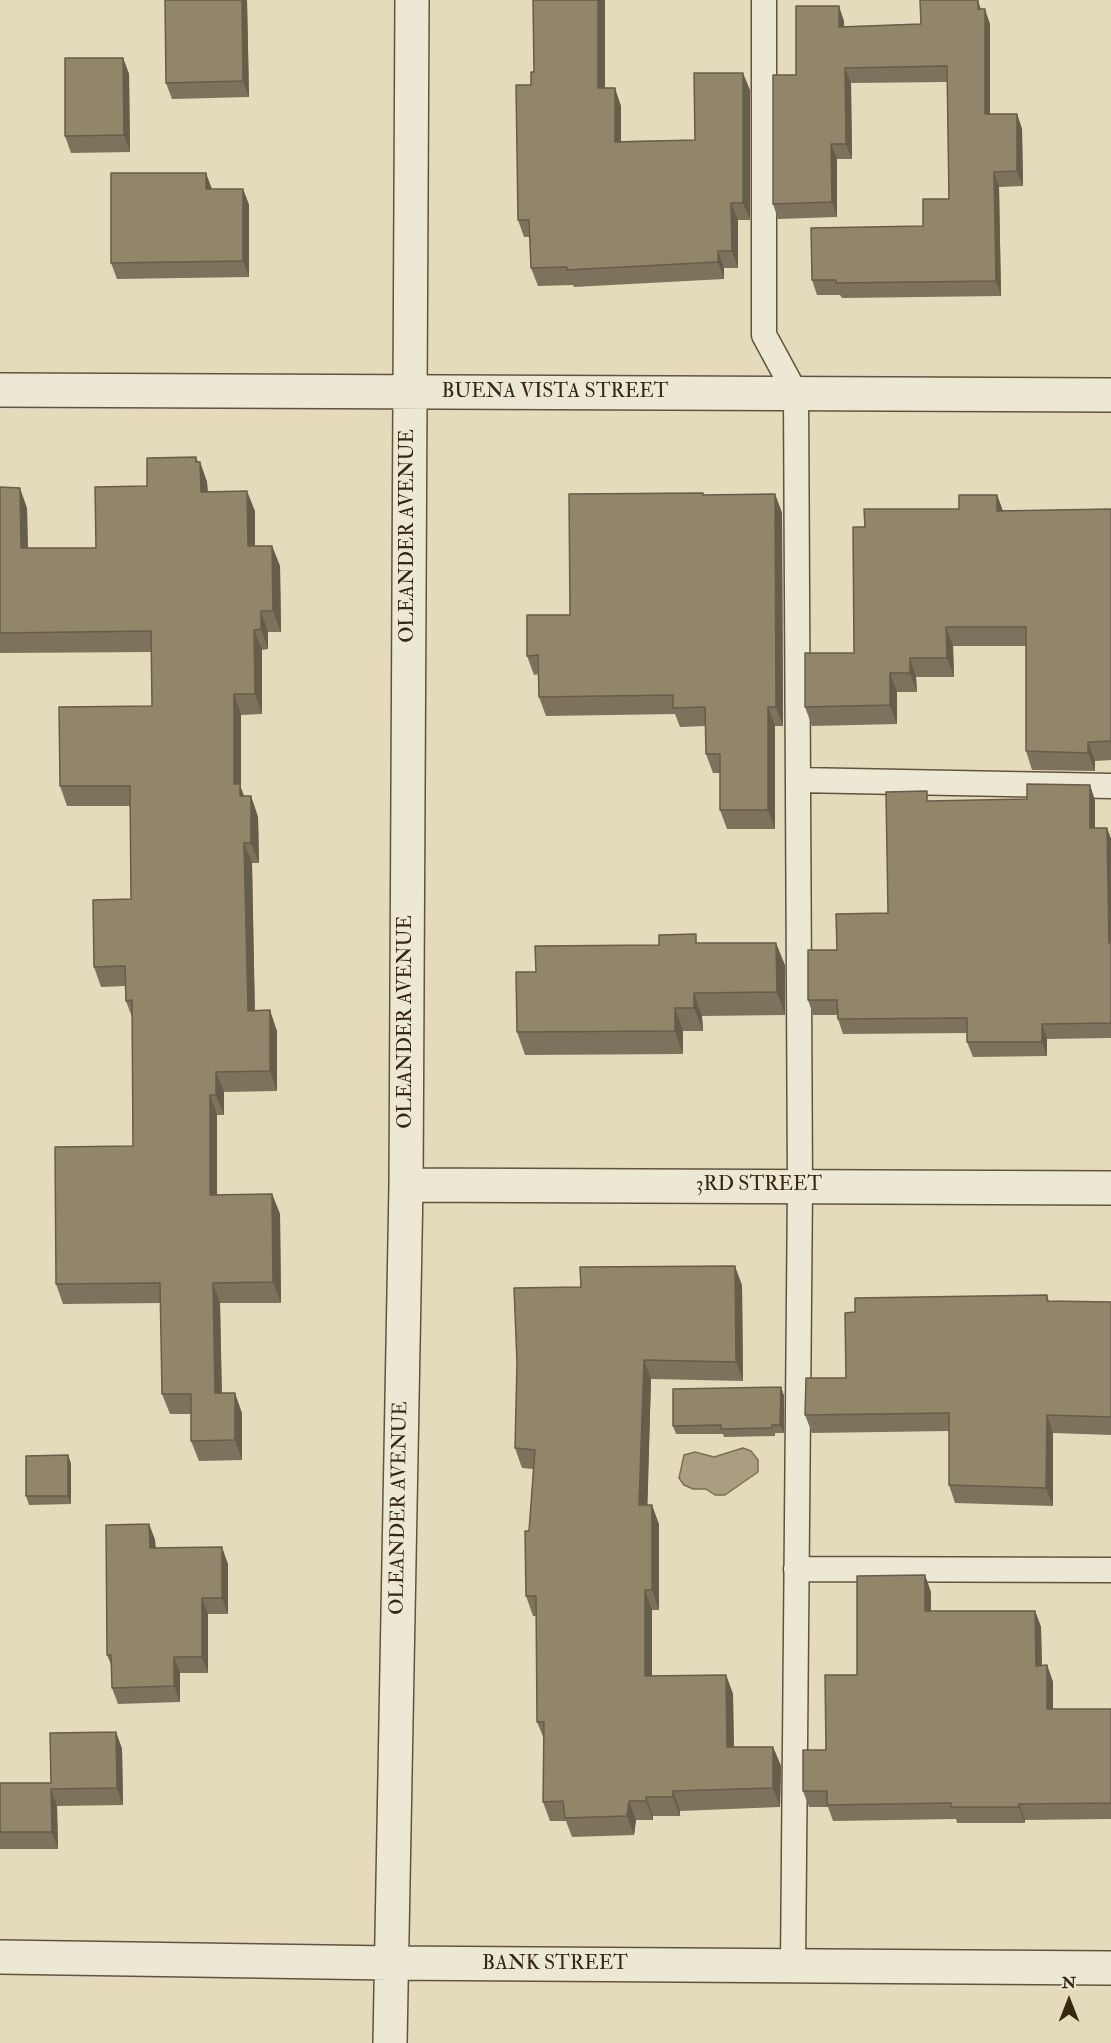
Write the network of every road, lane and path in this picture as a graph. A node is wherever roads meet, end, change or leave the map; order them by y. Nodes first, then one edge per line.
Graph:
1 (412, 0) edge
2 (764, 0) edge
3 (0, 390) edge
4 (410, 392) junction
5 (796, 394) junction
6 (1111, 395) edge
7 (798, 780) junction
8 (1111, 786) edge
9 (406, 1185) junction
10 (800, 1186) junction
11 (1111, 1188) edge
12 (796, 1569) junction
13 (1111, 1570) edge
14 (0, 1957) edge
15 (390, 1963) junction
16 (793, 1967) junction
17 (1111, 1968) edge
18 (390, 2043) edge

1 - 4 street, OLEANDER AVENUE
2 - 5 lane
3 - 4 street, BUENA VISTA STREET
4 - 5 street, BUENA VISTA STREET
4 - 9 street, OLEANDER AVENUE
5 - 6 street, BUENA VISTA STREET
5 - 7 lane
7 - 8 lane
7 - 10 lane
9 - 10 street, 3RD STREET
9 - 15 street, OLEANDER AVENUE
10 - 11 street, 3RD STREET
10 - 12 lane
12 - 13 lane
12 - 16 lane
14 - 15 street, BANK STREET
15 - 16 street, BANK STREET
15 - 18 street, OLEANDER AVENUE
16 - 17 street, BANK STREET

